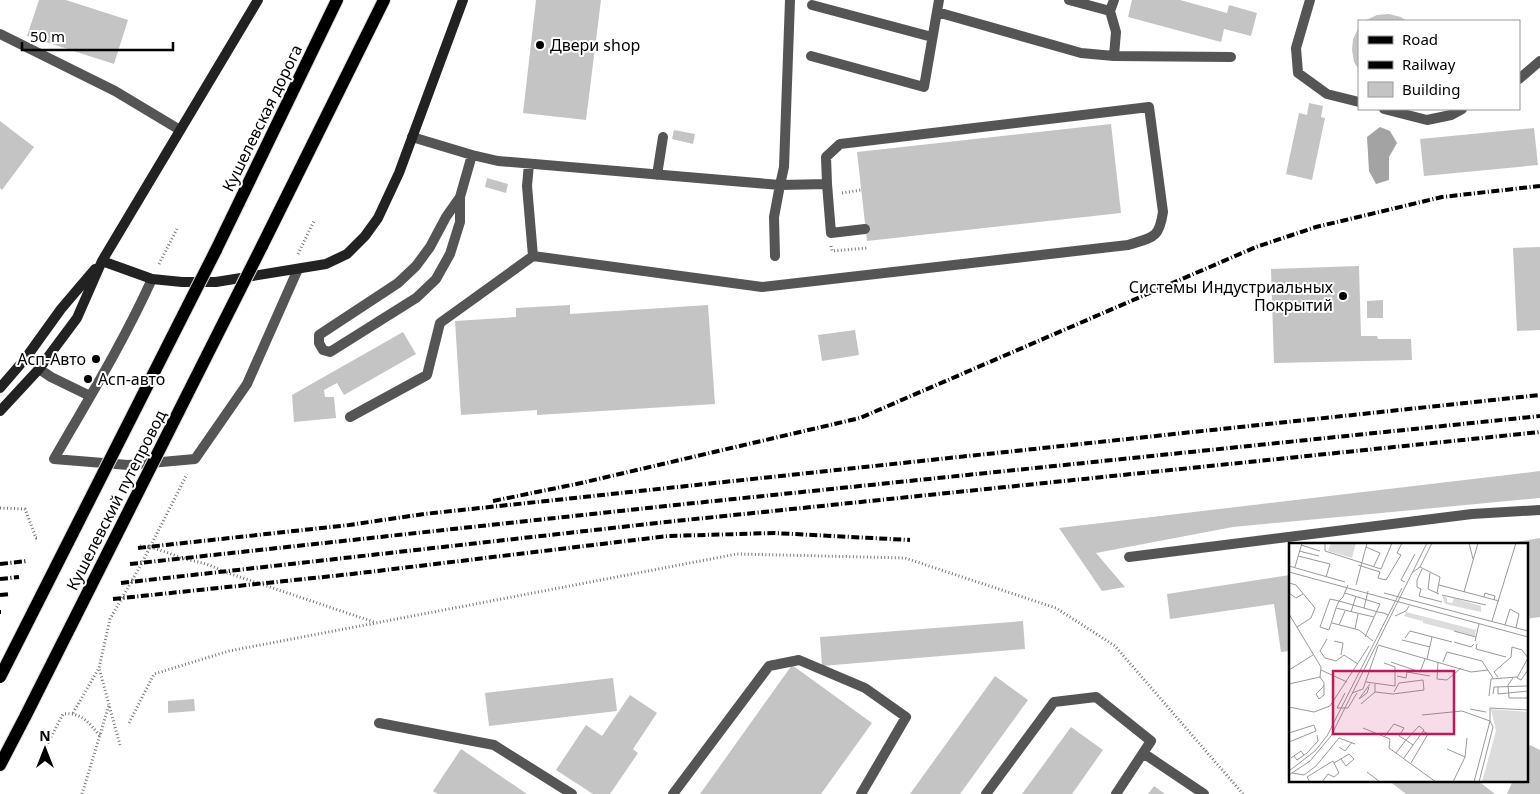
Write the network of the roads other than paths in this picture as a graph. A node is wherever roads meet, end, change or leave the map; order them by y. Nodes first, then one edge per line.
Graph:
1 (258, 0) edge
2 (337, 0) edge
3 (384, 0) edge
4 (462, 0) edge
5 (790, 0) edge
6 (939, 0) edge
7 (1068, 0) edge
8 (1114, 0) edge
9 (1310, 0) edge
10 (812, 5) dead end
11 (1110, 11) junction
12 (937, 12) junction
13 (0, 34) edge
14 (932, 37) junction
15 (811, 56) dead end
16 (1114, 56) junction
17 (1231, 57) dead end
18 (1540, 61) edge
19 (1520, 79) edge
20 (1358, 102) edge
21 (1388, 110) edge
22 (1460, 110) edge
23 (180, 130) junction
24 (412, 136) junction
25 (663, 136) dead end
26 (472, 156) junction
27 (529, 164) junction
28 (656, 175) junction
29 (827, 184) junction
30 (780, 185) junction
31 (460, 198) junction
32 (865, 229) dead end
33 (216, 250) joint
34 (533, 256) junction
35 (775, 256) dead end
36 (102, 261) junction
37 (294, 270) junction
38 (152, 279) junction
39 (39, 369) junction
40 (0, 388) edge
41 (90, 396) junction
42 (0, 411) edge
43 (350, 417) dead end
44 (1540, 510) edge
45 (1129, 557) dead end
46 (0, 678) edge
47 (379, 723) dead end
48 (1143, 753) junction
49 (0, 764) edge
50 (572, 794) edge
51 (673, 794) edge
52 (860, 794) edge
53 (986, 794) edge
54 (1116, 794) edge
55 (1204, 794) edge

1 - 23 main road
2 - 33 main road, Кушелевская дорога
3 - 49 main road, Кушелевский путепровод, bridge
4 - 24 main road
5 - 30 lane
6 - 12 lane
7 - 11 lane
8 - 11 lane
9 - 20 lane
10 - 14 lane
11 - 16 lane
12 - 14 lane
12 - 16 lane
13 - 23 lane
14 - 15 lane
16 - 17 lane
18 - 19 lane
21 - 22 lane
23 - 36 main road
24 - 26 lane
24 - 37 main road
25 - 28 lane
26 - 27 lane
26 - 31 lane
27 - 28 lane
27 - 34 lane
28 - 30 lane
29 - 30 lane
29 - 32 lane
29 - 34 lane
30 - 35 lane
31 - 31 lane
33 - 46 main road, Кушелевский путепровод, bridge
34 - 43 lane
36 - 38 main road
36 - 39 main road
36 - 40 main road
37 - 38 main road
37 - 41 lane
38 - 41 lane
39 - 41 lane
39 - 42 main road
44 - 45 lane
47 - 50 lane
48 - 53 lane
48 - 54 lane
48 - 55 lane
51 - 52 lane

